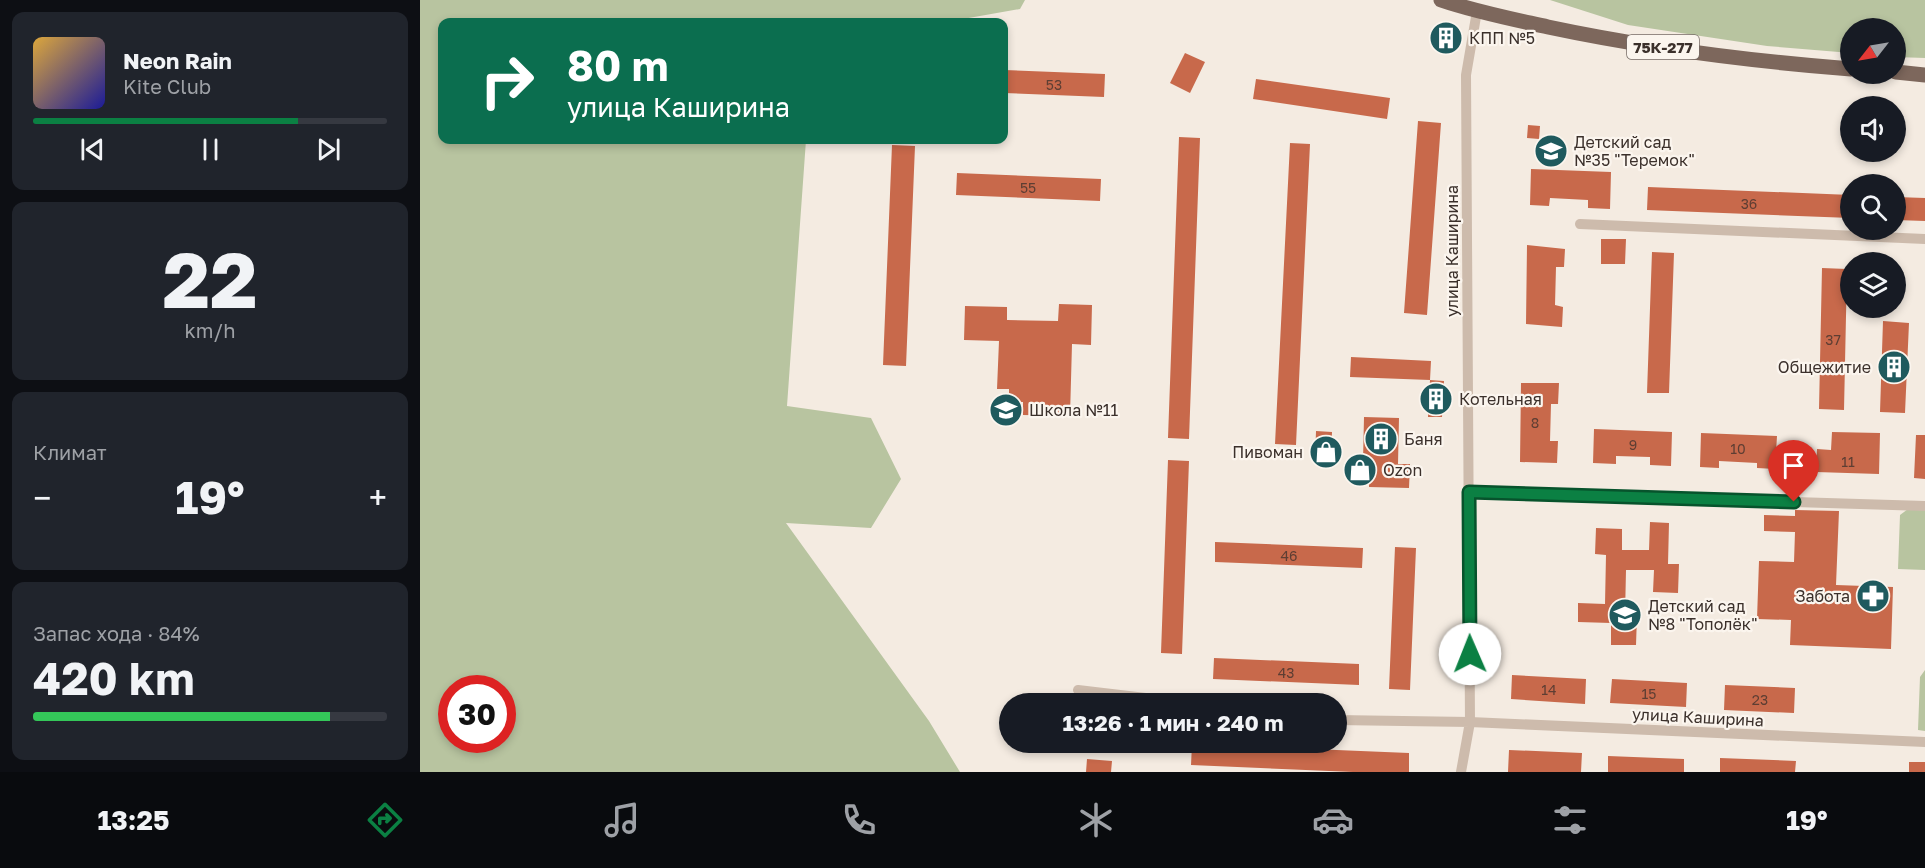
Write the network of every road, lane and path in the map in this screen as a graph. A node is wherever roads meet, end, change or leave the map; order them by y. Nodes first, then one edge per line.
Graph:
1 (1441, 0) edge
2 (1477, 11) junction
3 (1840, 68) edge
4 (1906, 73) edge
5 (1925, 75) edge
6 (1580, 224) dead end
7 (1925, 238) edge
8 (1469, 492) junction
9 (1925, 506) edge
10 (1078, 690) dead end
11 (1103, 693) edge
12 (1347, 720) edge
13 (1470, 722) junction
14 (1925, 742) edge
15 (1461, 772) edge

1 - 2 main road, 75К-277
2 - 3 main road, 75К-277
2 - 8 street, улица Каширина
4 - 5 main road
6 - 7 street
8 - 9 street
8 - 13 street, улица Каширина
10 - 11 street
12 - 13 street, улица Каширина
13 - 14 street, улица Каширина
13 - 15 street, улица Каширина

